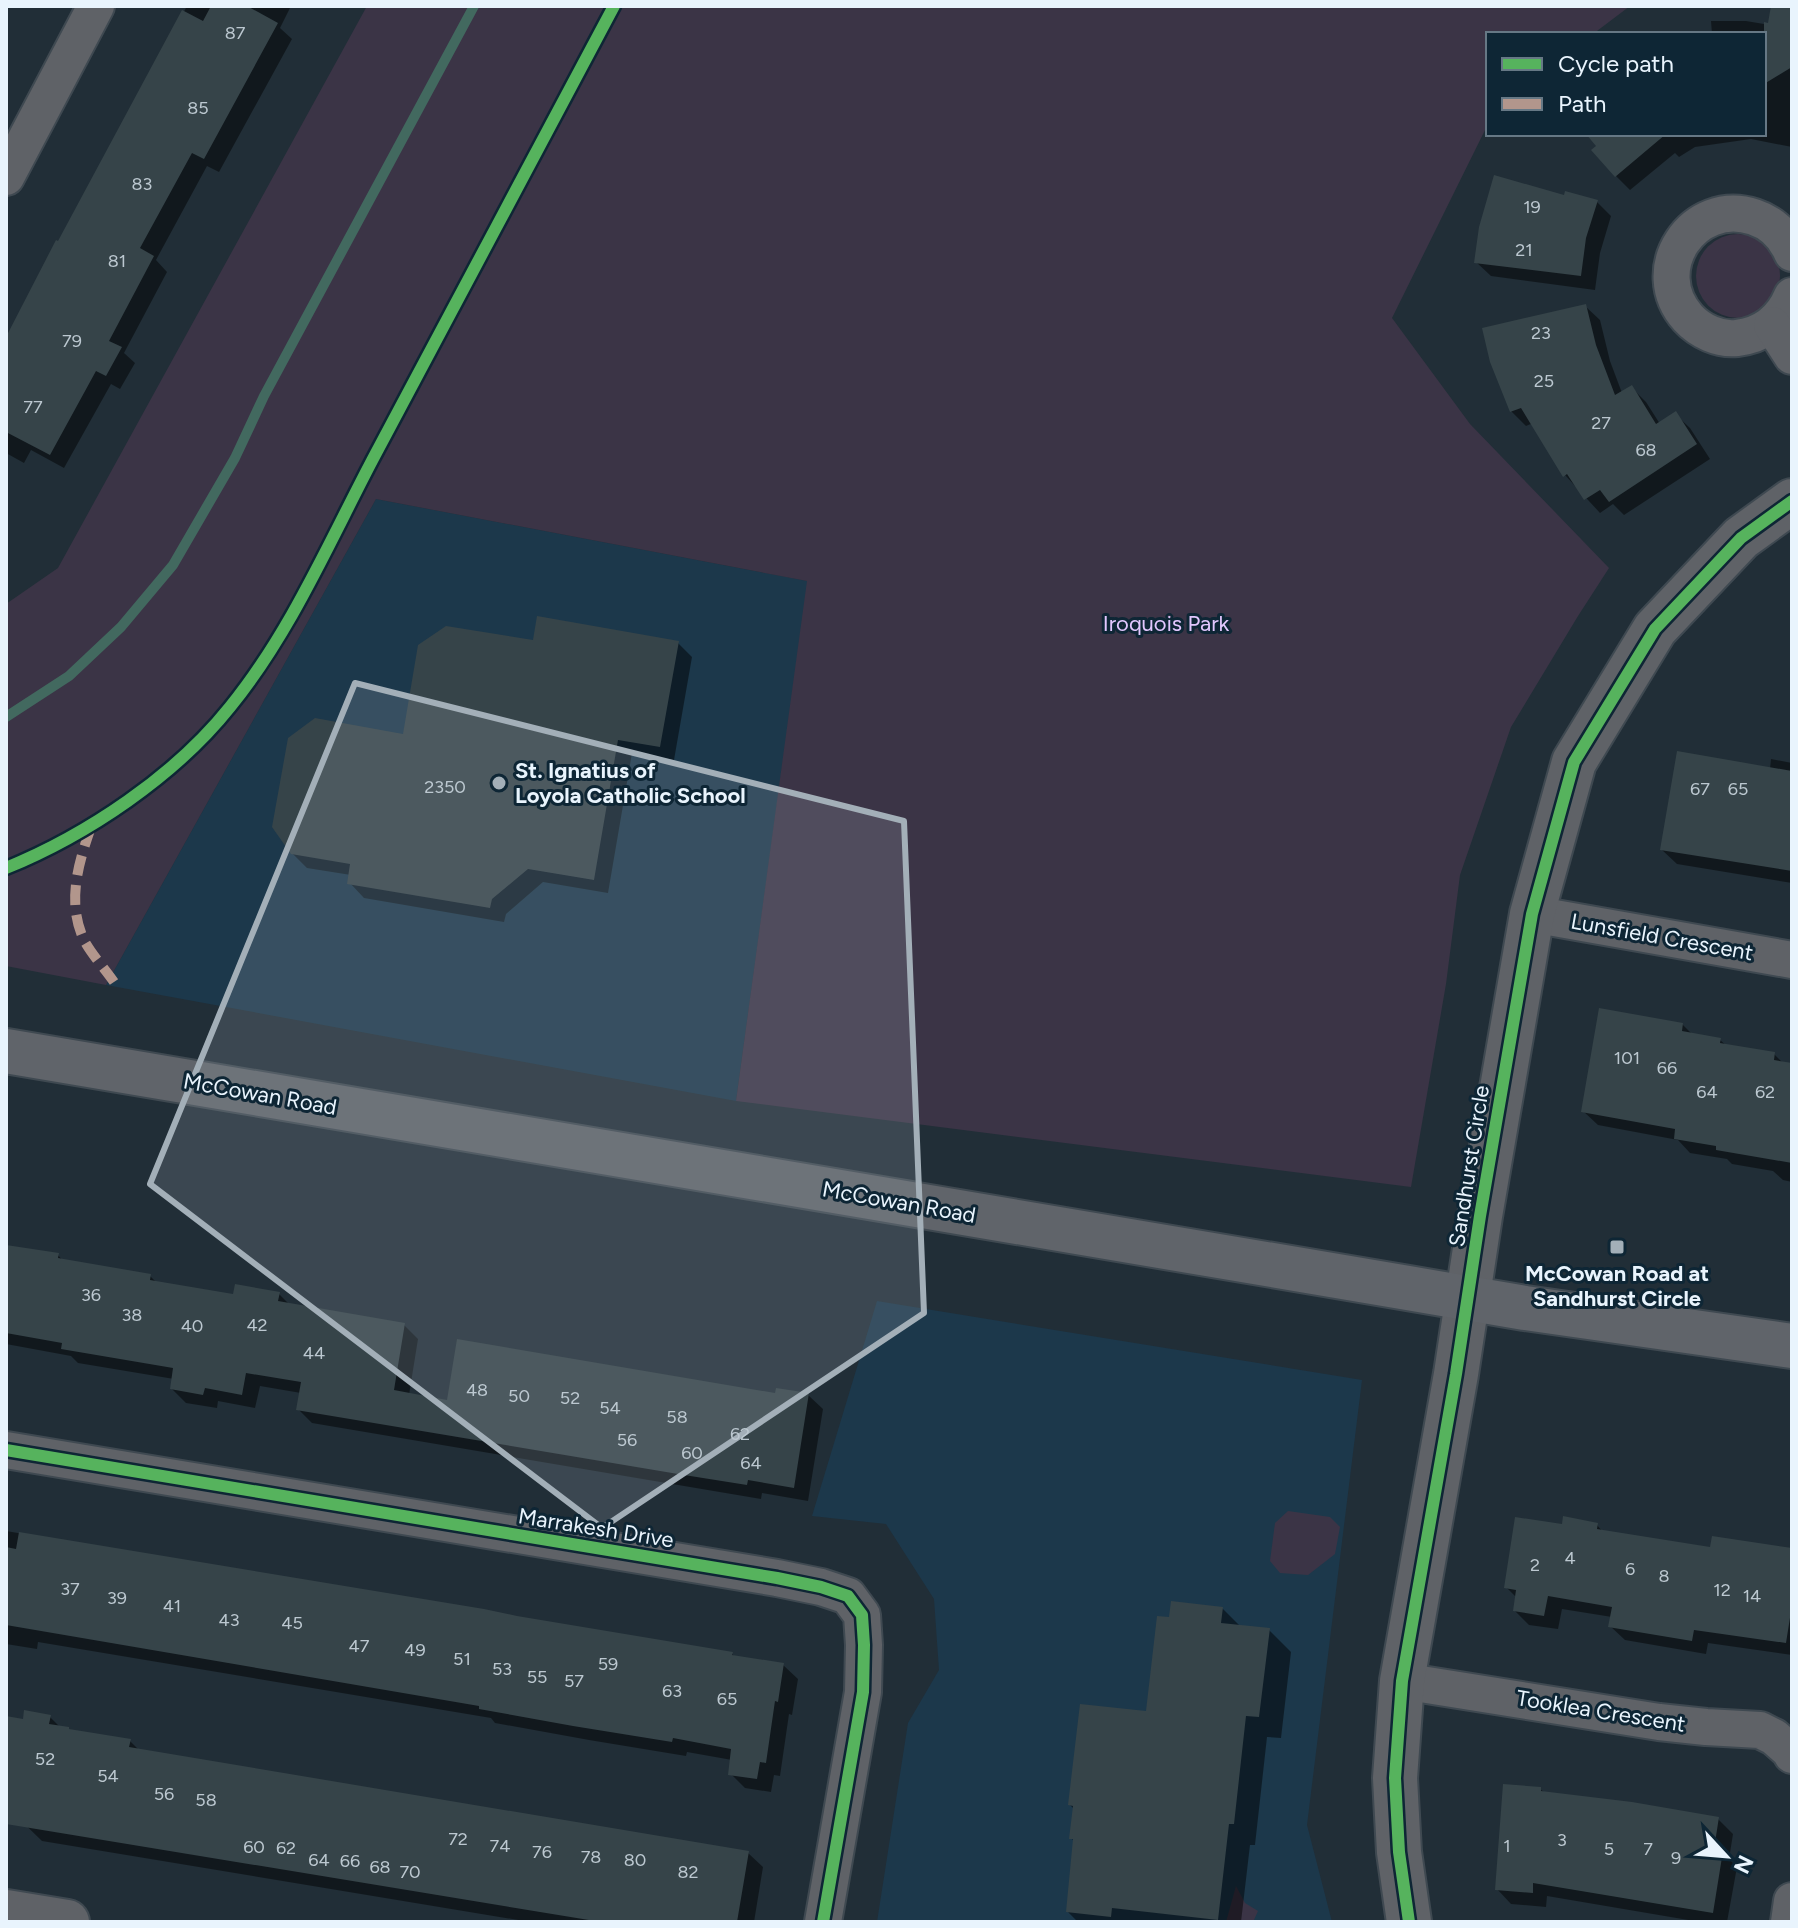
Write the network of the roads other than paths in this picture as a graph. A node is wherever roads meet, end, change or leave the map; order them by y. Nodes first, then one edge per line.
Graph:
1 (96, 6) edge
2 (6, 177) edge
3 (1792, 253) edge
4 (1782, 311) edge
5 (1792, 356) edge
6 (1792, 501) edge
7 (1532, 914) junction
8 (1792, 960) edge
9 (6, 1051) edge
10 (1468, 1298) junction
11 (1792, 1346) edge
12 (6, 1450) edge
13 (1402, 1681) junction
14 (1792, 1755) edge
15 (1792, 1901) edge
16 (823, 1922) edge
17 (1409, 1922) edge
18 (1789, 1922) edge

1 - 2 street
3 - 4 street
4 - 5 street
6 - 7 street, Sandhurst Circle
7 - 8 street, Lunsfield Crescent
7 - 10 street, Sandhurst Circle
9 - 10 main road, McCowan Road
10 - 11 main road, McCowan Road
10 - 13 street, Sandhurst Circle
12 - 16 street, Marrakesh Drive
13 - 14 street, Tooklea Crescent
13 - 17 street, Sandhurst Circle
15 - 18 street

